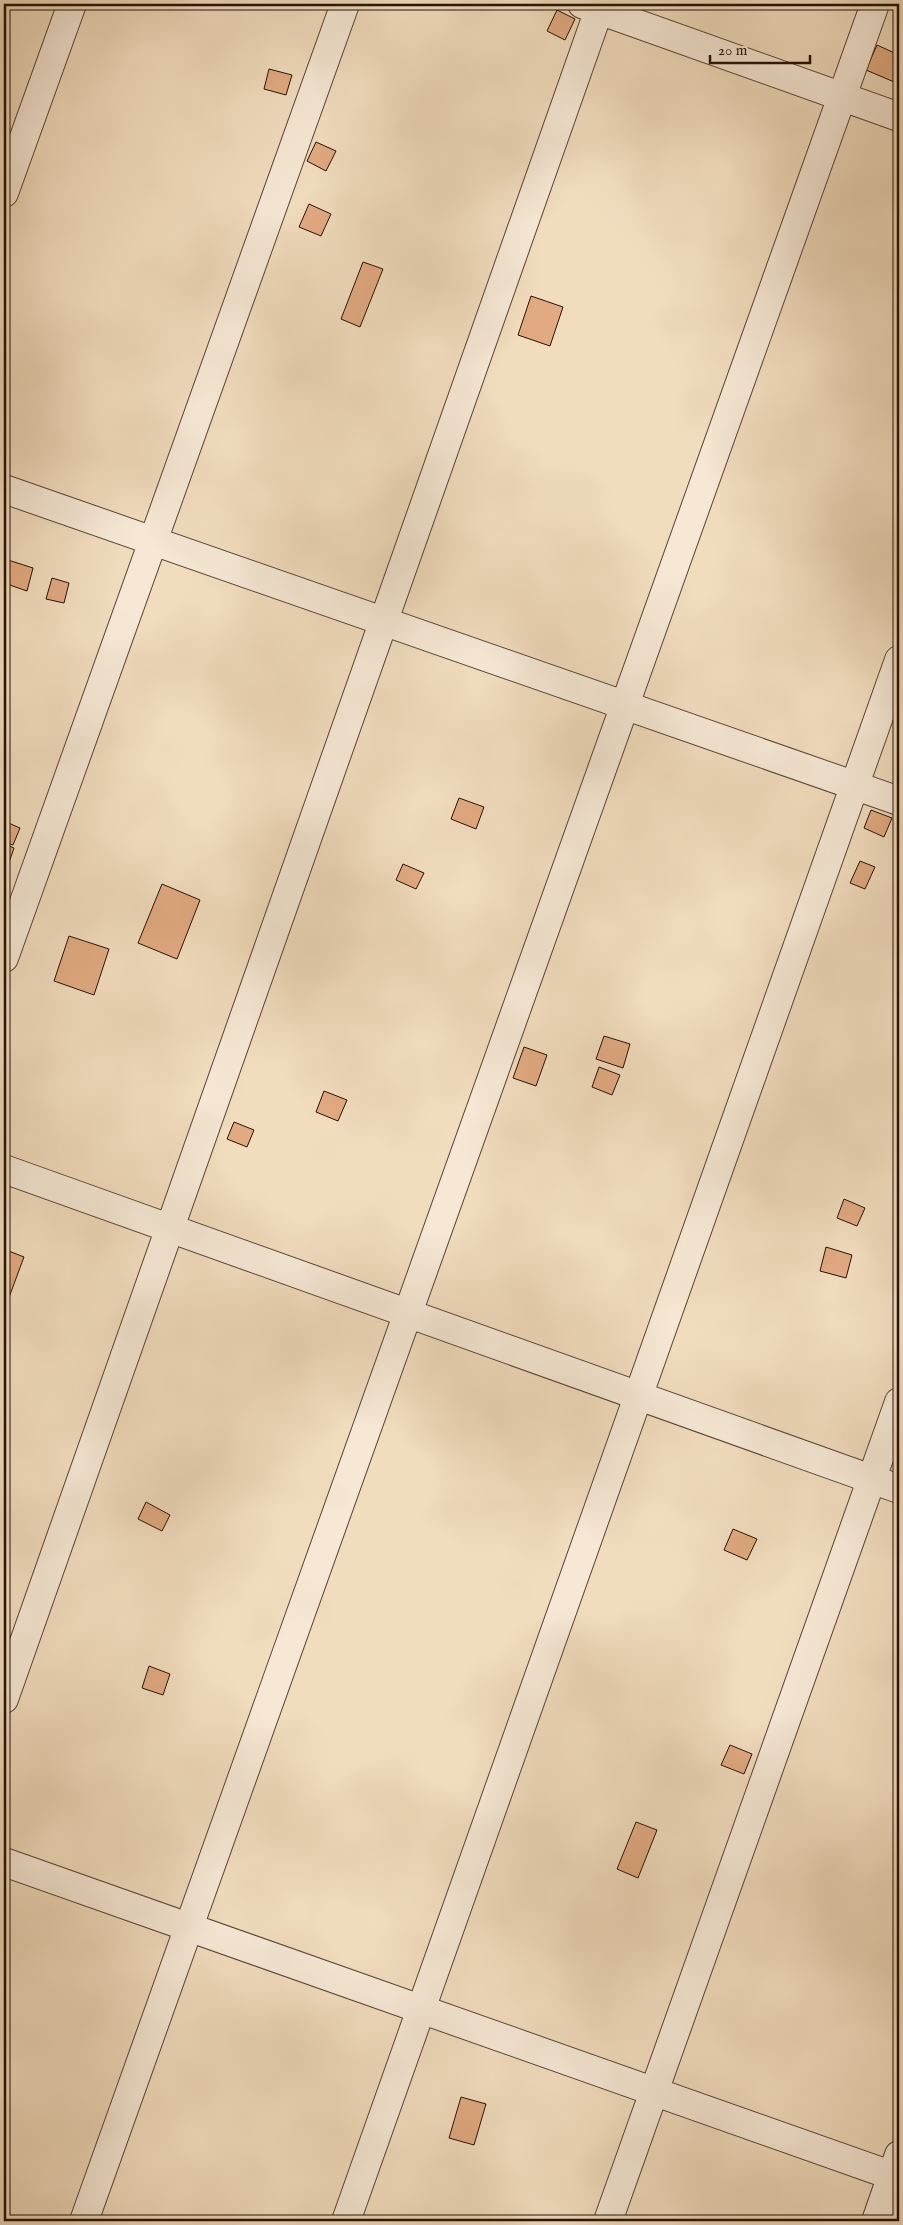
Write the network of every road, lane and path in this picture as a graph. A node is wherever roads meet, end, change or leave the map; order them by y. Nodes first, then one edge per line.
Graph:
1 (72, 4) edge
2 (345, 4) edge
3 (875, 4) edge
4 (593, 6) edge
5 (842, 96) junction
6 (899, 117) edge
7 (4, 193) edge
8 (4, 490) edge
9 (152, 541) junction
10 (384, 621) junction
11 (899, 660) edge
12 (624, 706) junction
13 (854, 786) junction
14 (899, 801) edge
15 (4, 958) edge
16 (4, 1169) edge
17 (170, 1228) junction
18 (408, 1313) junction
19 (638, 1396) junction
20 (899, 1402) edge
21 (872, 1479) junction
22 (899, 1489) edge
23 (4, 1699) edge
24 (4, 1862) edge
25 (189, 1927) junction
26 (421, 2009) junction
27 (654, 2091) junction
28 (897, 2169) edge
29 (84, 2221) edge
30 (346, 2221) edge
31 (608, 2221) edge
32 (876, 2221) edge

1 - 7 street
2 - 9 street
3 - 5 street
4 - 5 street
4 - 10 street
5 - 6 street
5 - 12 street
8 - 9 street
9 - 10 street
9 - 15 street
10 - 12 street
10 - 17 street
11 - 13 street
12 - 13 street
12 - 18 street
13 - 14 street
13 - 19 street
16 - 17 street
17 - 18 street
17 - 23 street
18 - 19 street
18 - 25 street
19 - 21 street
19 - 26 street
20 - 21 street
21 - 22 street
21 - 27 street
24 - 25 street
25 - 26 street
25 - 29 street
26 - 27 street
26 - 30 street
27 - 28 street
27 - 31 street
28 - 32 street

